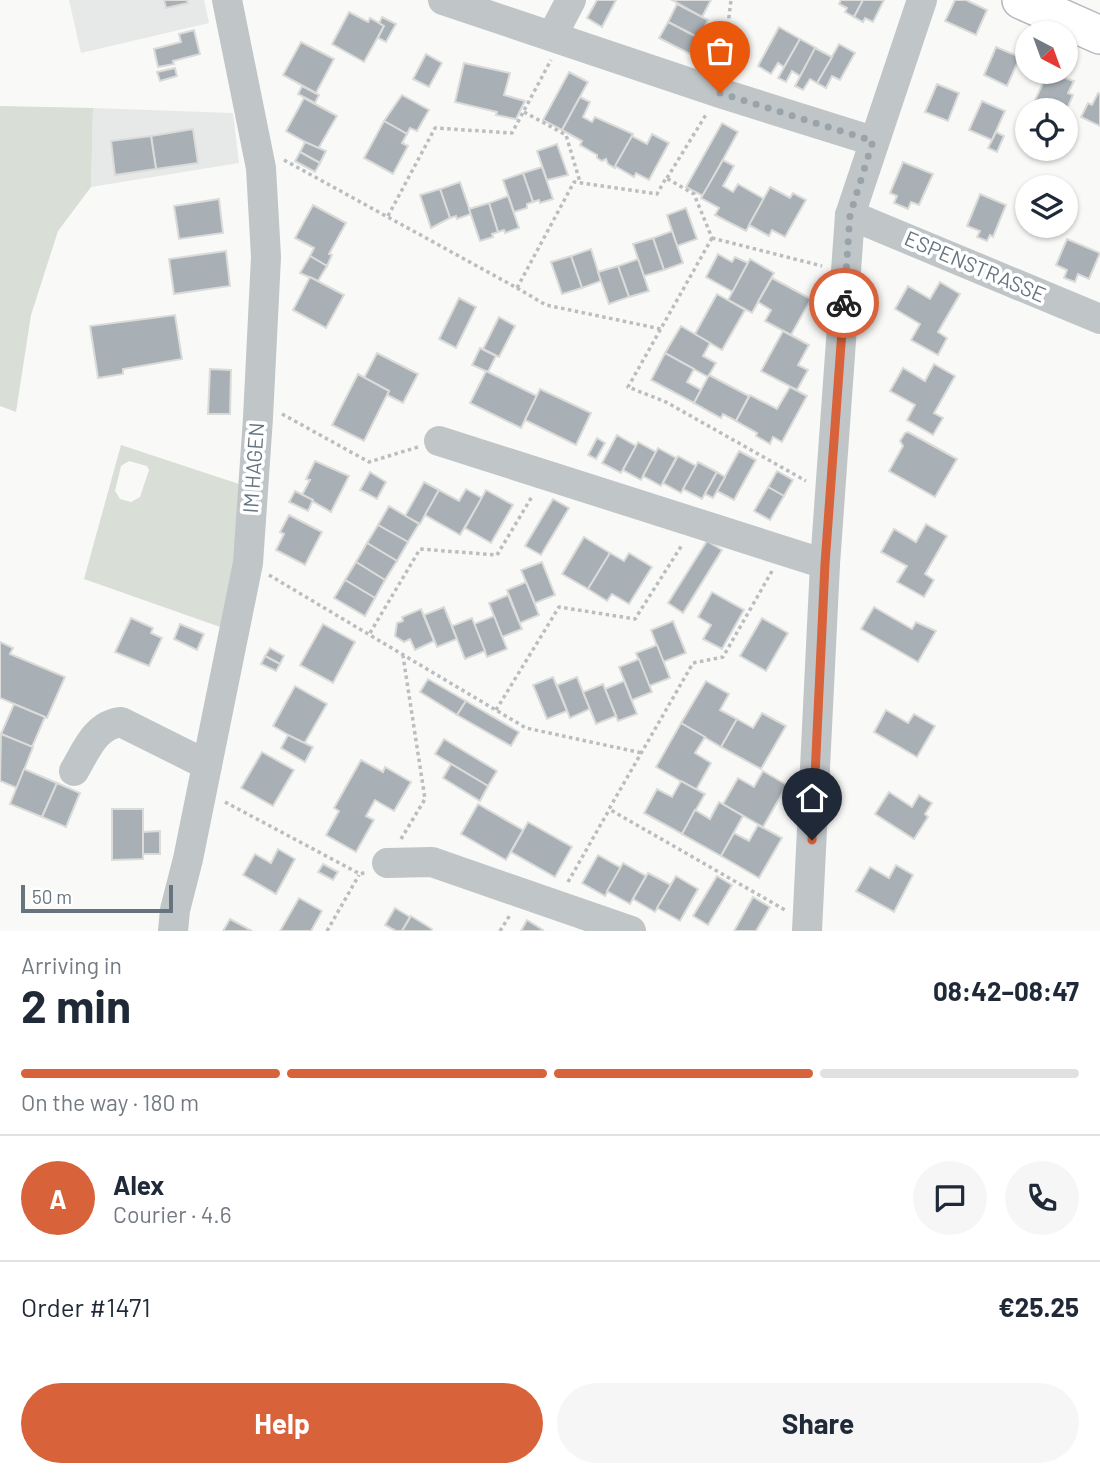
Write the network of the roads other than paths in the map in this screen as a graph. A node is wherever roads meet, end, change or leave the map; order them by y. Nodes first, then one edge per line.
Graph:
1 (228, 0) edge
2 (443, 0) edge
3 (570, 0) edge
4 (922, 0) edge
5 (1021, 0) edge
6 (1100, 35) edge
7 (557, 38) junction
8 (873, 141) junction
9 (850, 215) junction
10 (1100, 319) edge
11 (439, 441) road end
12 (825, 564) junction
13 (74, 771) dead end
14 (204, 778) junction
15 (387, 863) road end
16 (808, 927) edge
17 (173, 931) edge
18 (631, 931) edge

1 - 14 street, IM HAGEN
2 - 7 street
3 - 7 street
4 - 8 street
5 - 6 main road
7 - 8 street
8 - 9 street
9 - 10 street, ESPENSTRASSE
9 - 12 street
11 - 12 street
12 - 16 street
13 - 14 street
14 - 17 street, IM HAGEN
15 - 18 street

